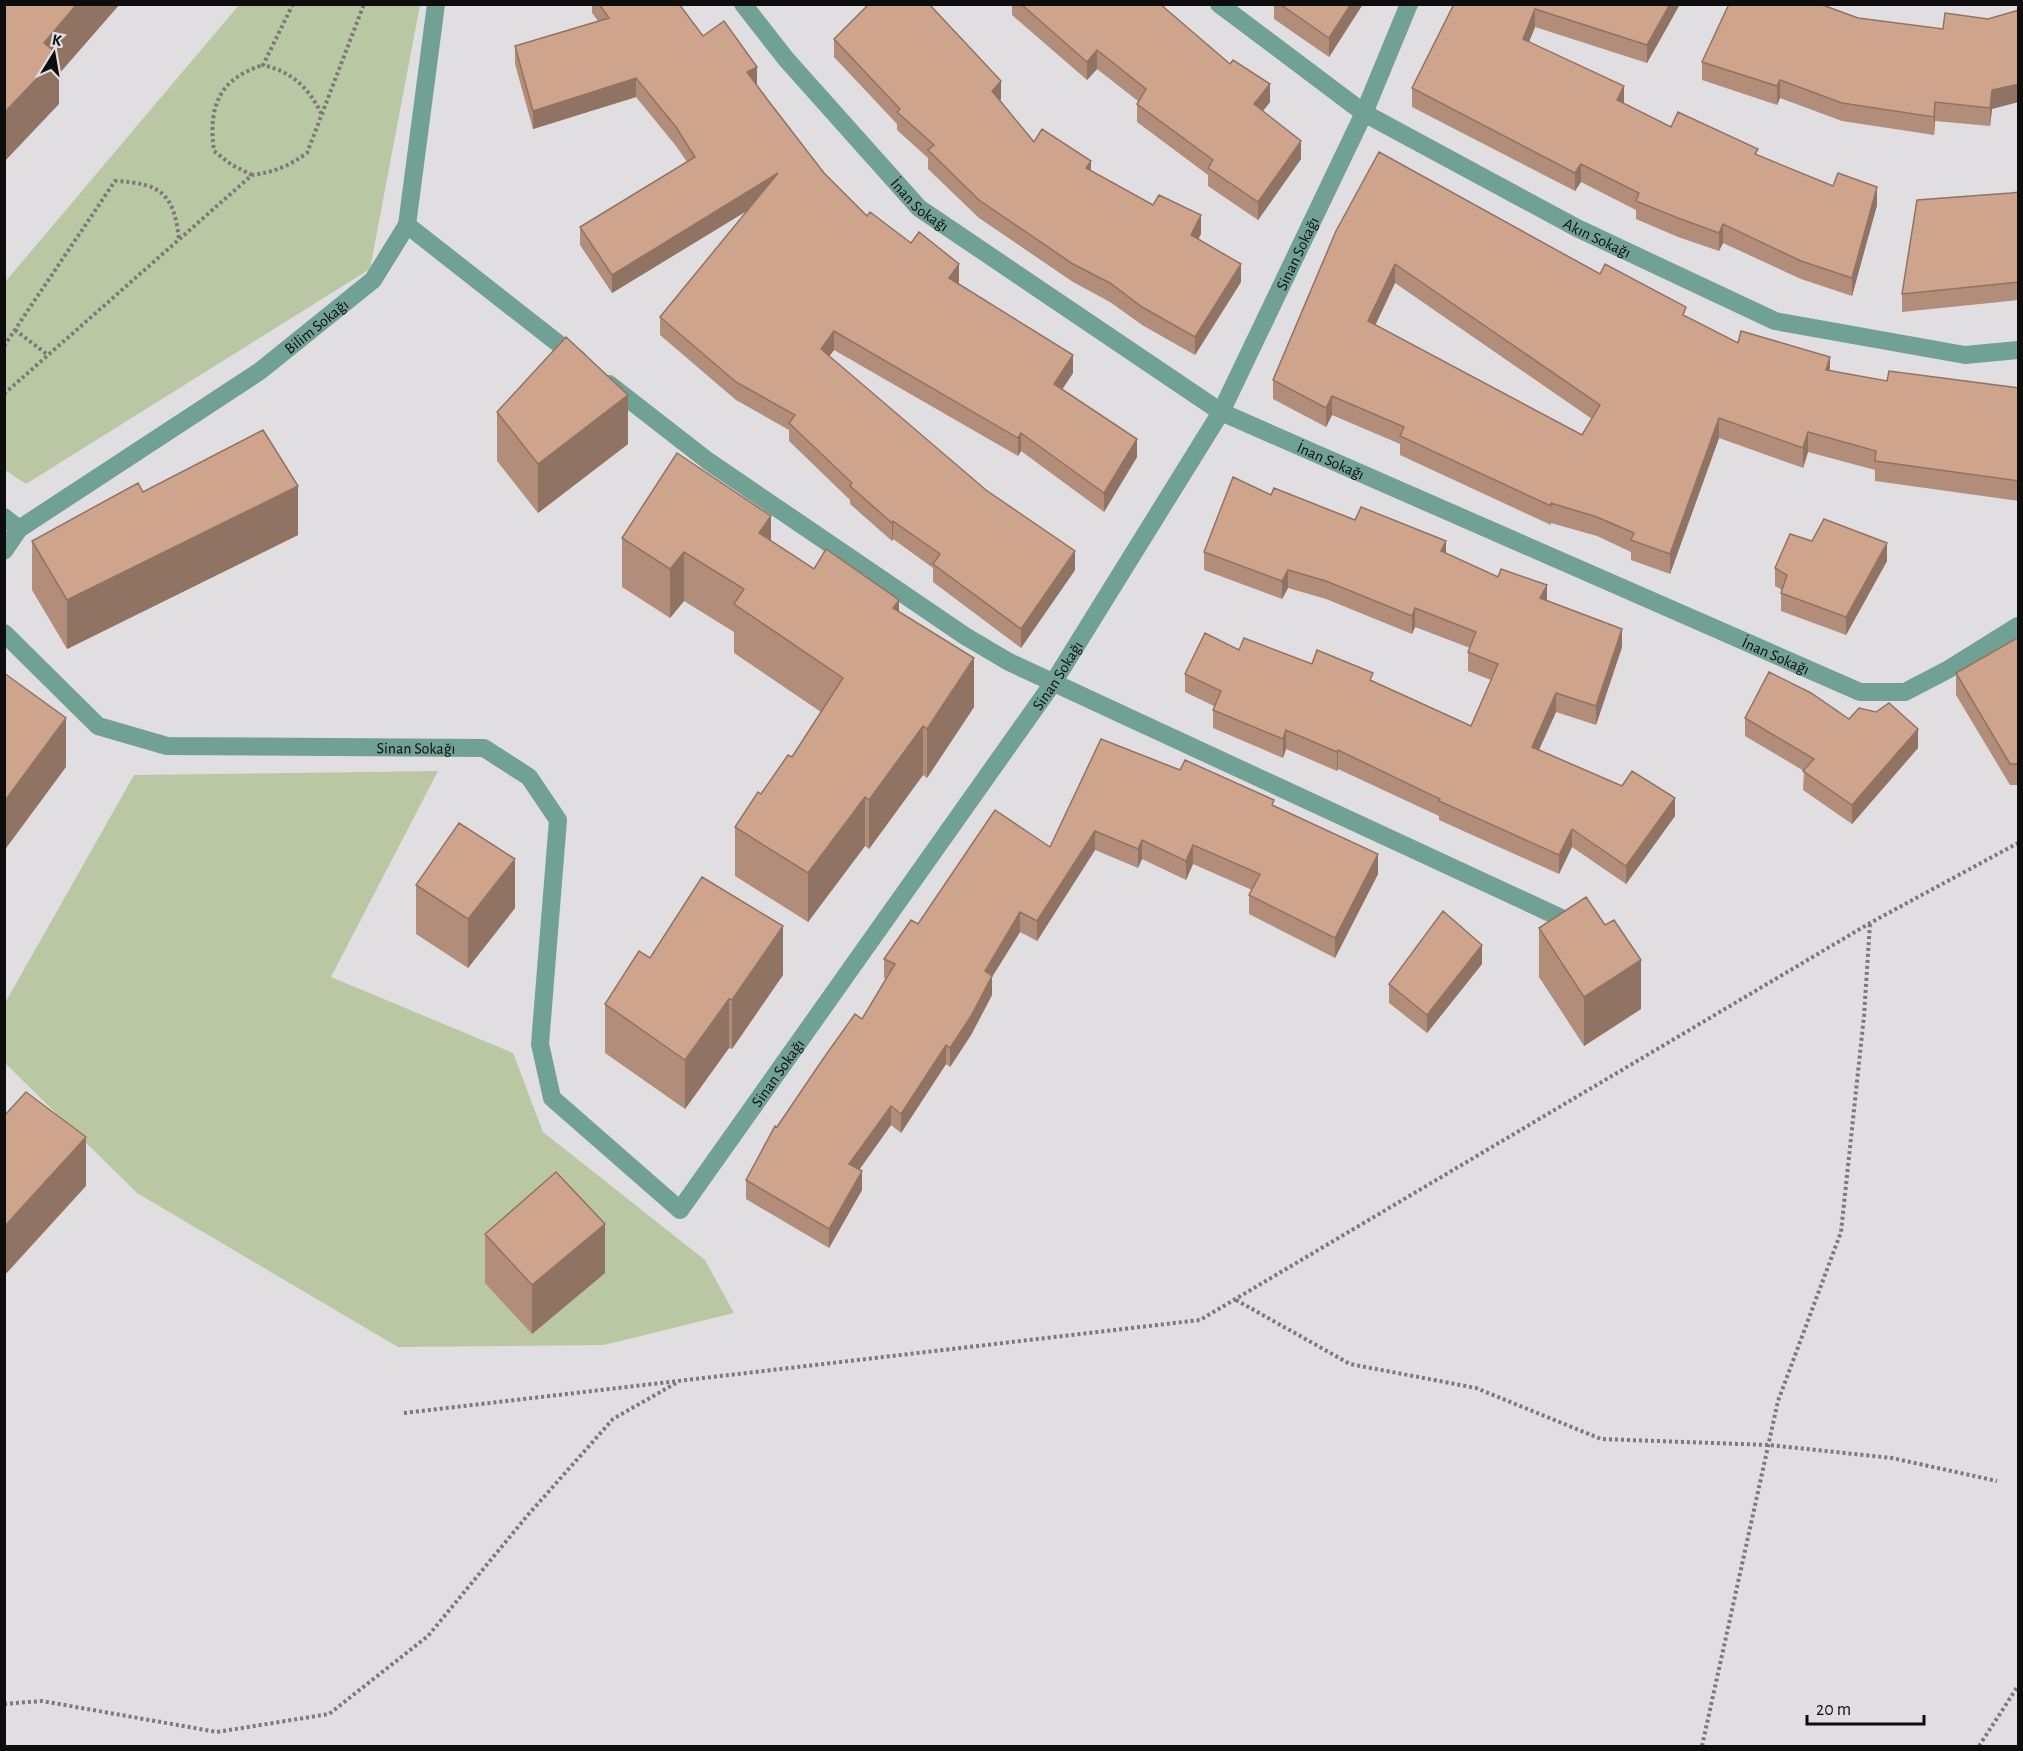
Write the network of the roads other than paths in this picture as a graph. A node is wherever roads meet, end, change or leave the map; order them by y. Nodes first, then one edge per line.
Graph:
1 (436, 4) edge
2 (743, 4) edge
3 (1220, 4) edge
4 (1408, 4) edge
5 (1364, 113) junction
6 (407, 225) junction
7 (2019, 350) edge
8 (1221, 412) junction
9 (4, 517) edge
10 (19, 529) junction
11 (4, 550) edge
12 (2019, 626) edge
13 (4, 633) edge
14 (1053, 683) junction
15 (1572, 923) edge

1 - 6 street, Bilim Sokağı
2 - 8 street, İnan Sokağı
3 - 5 street, Akın Sokağı
4 - 5 street, Sinan Sokağı
5 - 7 street, Akın Sokağı
5 - 8 street, Sinan Sokağı
6 - 10 street, Bilim Sokağı
6 - 14 street
8 - 12 street, İnan Sokağı
8 - 14 street, Sinan Sokağı
9 - 10 street
10 - 11 street
13 - 14 street, Sinan Sokağı
14 - 15 street

